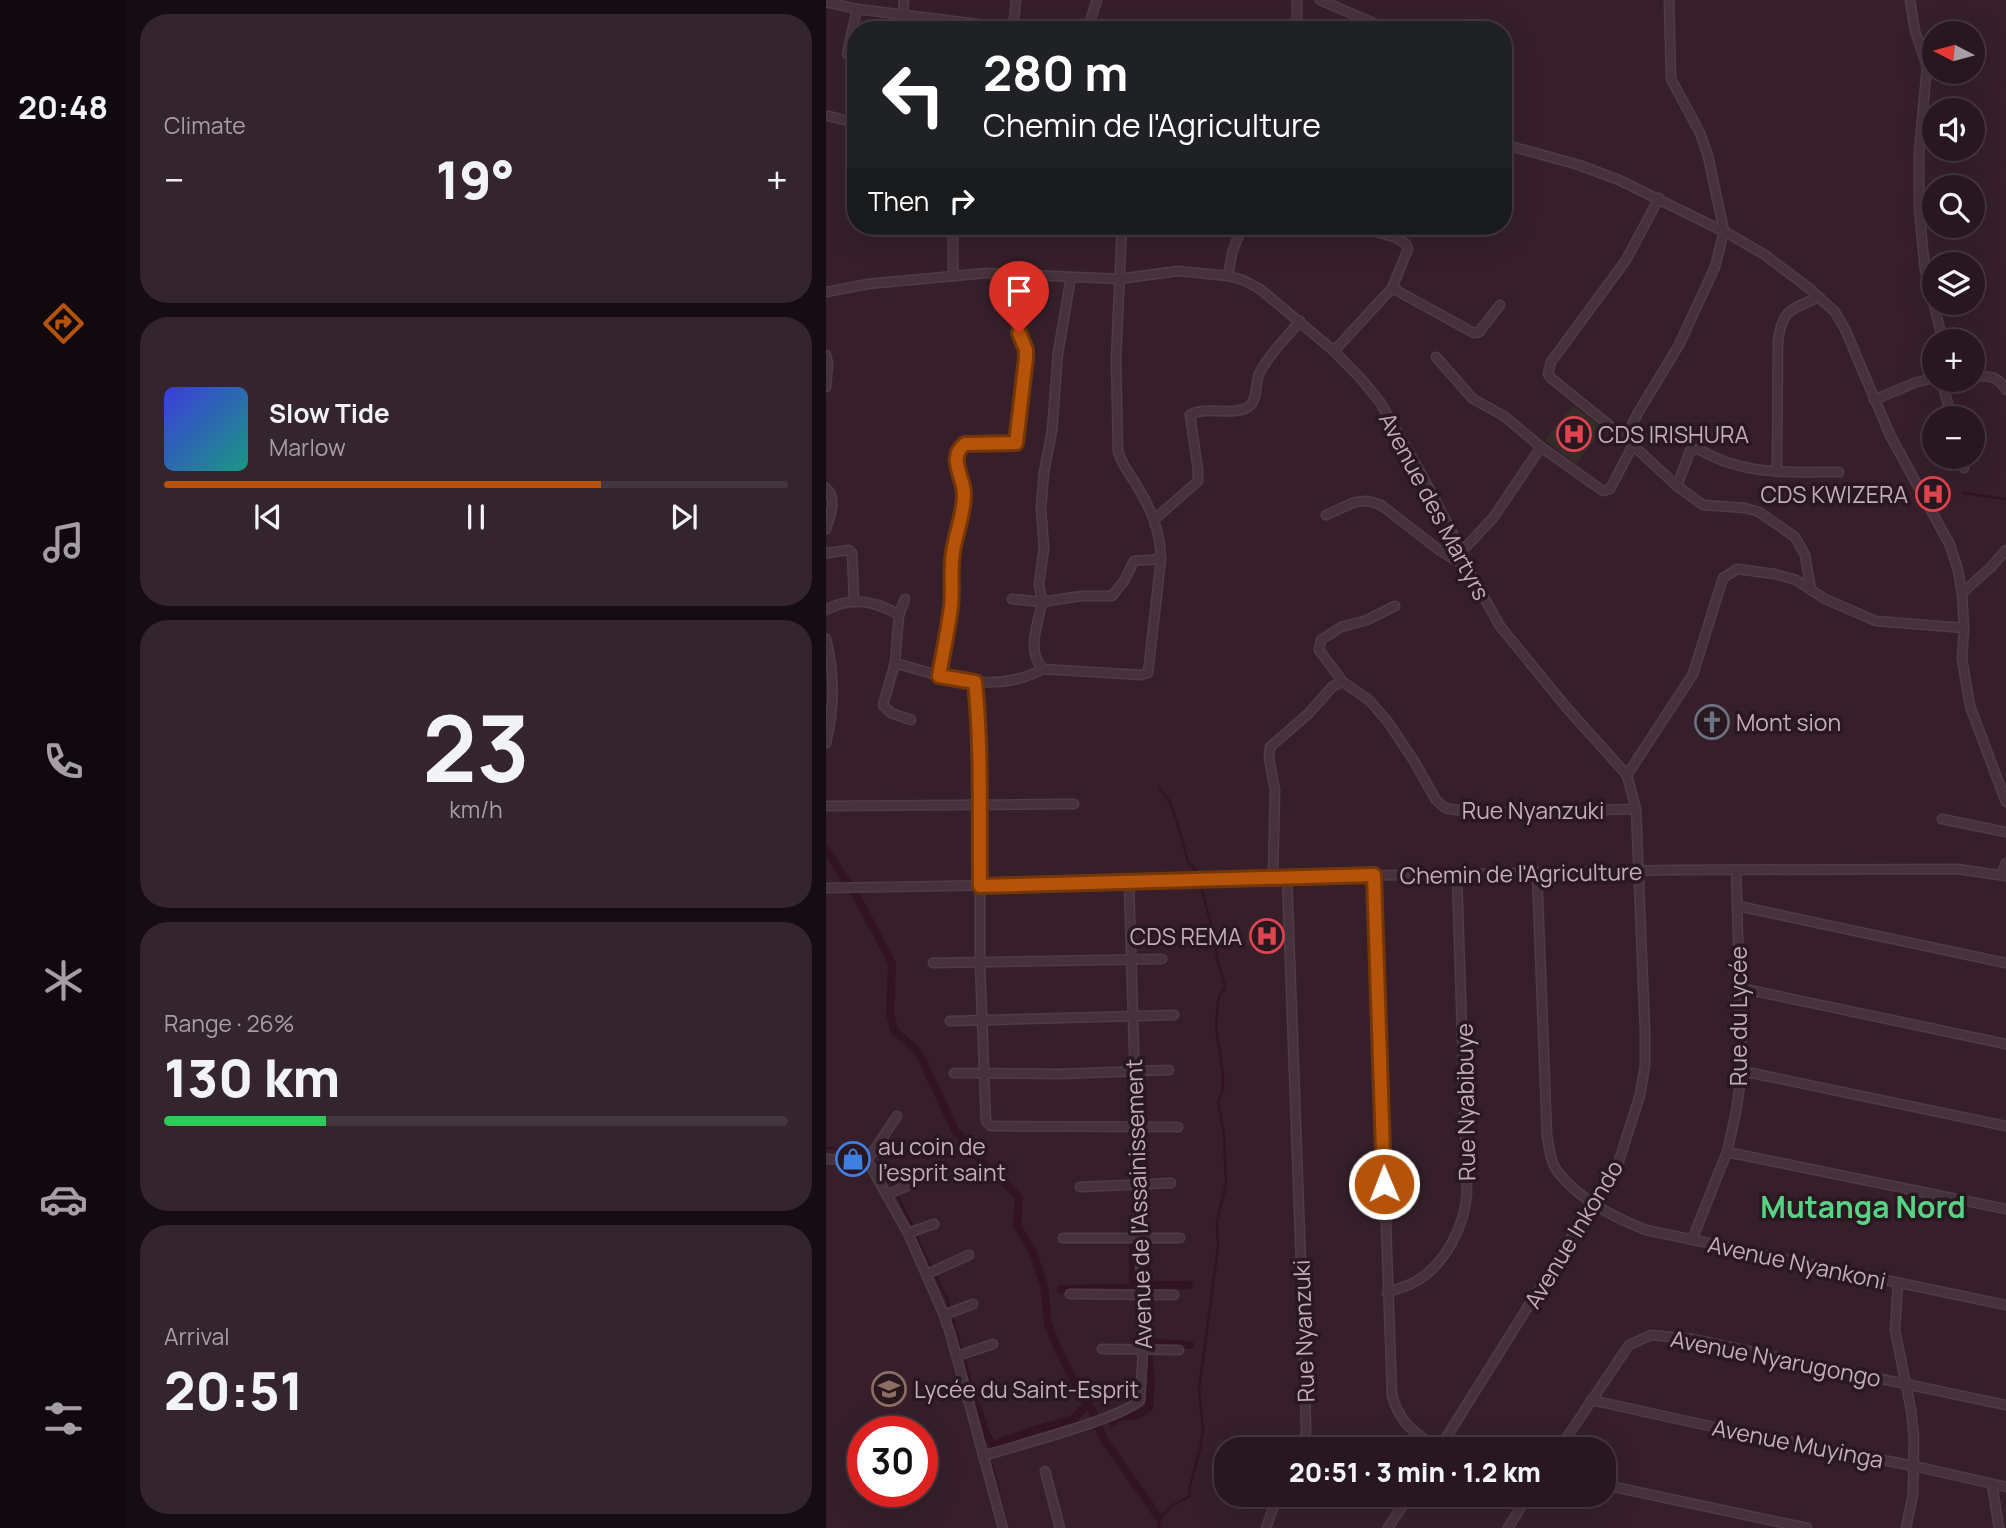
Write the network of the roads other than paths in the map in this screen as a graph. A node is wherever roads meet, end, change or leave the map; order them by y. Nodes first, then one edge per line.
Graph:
1 (904, 0) edge
2 (1016, 0) edge
3 (1097, 0) edge
4 (1297, 0) edge
5 (1320, 0) edge
6 (1669, 0) edge
7 (1910, 0) edge
8 (826, 2) edge
9 (836, 3) edge
10 (857, 9) junction
11 (903, 14) junction
12 (854, 21) edge
13 (954, 21) edge
14 (1014, 21) edge
15 (1090, 21) edge
16 (1297, 21) edge
17 (1369, 21) edge
18 (829, 116) dead end
19 (847, 121) edge
20 (1512, 146) edge
21 (1659, 198) junction
22 (1724, 231) junction
23 (953, 235) edge
24 (1121, 235) edge
25 (1239, 235) edge
26 (1387, 235) edge
27 (1016, 273) junction
28 (953, 276) junction
29 (1227, 276) junction
30 (1072, 277) junction
31 (1119, 279) junction
32 (1392, 288) junction
33 (826, 292) edge
34 (1819, 296) junction
35 (1500, 305) dead end
36 (1300, 321) junction
37 (1940, 329) edge
38 (1334, 351) junction
39 (826, 355) edge
40 (1436, 357) dead end
41 (1985, 377) edge
42 (1922, 381) edge
43 (826, 387) edge
44 (2006, 390) edge
45 (1874, 400) junction
46 (1625, 438) junction
47 (1633, 445) junction
48 (1541, 447) junction
49 (1777, 472) junction
50 (1839, 472) dead end
51 (1677, 486) junction
52 (826, 488) edge
53 (1326, 514) dead end
54 (1155, 519) junction
55 (826, 529) edge
56 (2006, 550) edge
57 (1462, 551) junction
58 (826, 553) edge
59 (1161, 559) junction
60 (1466, 567) junction
61 (1811, 590) junction
62 (1962, 593) junction
63 (905, 599) dead end
64 (1012, 599) dead end
65 (854, 600) junction
66 (1042, 602) junction
67 (1395, 606) dead end
68 (826, 610) edge
69 (899, 615) junction
70 (1964, 628) junction
71 (826, 639) edge
72 (895, 663) junction
73 (1043, 668) junction
74 (939, 676) junction
75 (975, 682) junction
76 (1343, 682) junction
77 (911, 720) dead end
78 (826, 743) edge
79 (1628, 775) junction
80 (2006, 802) edge
81 (1074, 804) dead end
82 (826, 806) edge
83 (978, 806) junction
84 (1636, 810) junction
85 (1942, 819) dead end
86 (2006, 832) edge
87 (2006, 863) edge
88 (1736, 869) junction
89 (1637, 871) junction
90 (1537, 872) junction
91 (1457, 874) junction
92 (1374, 875) junction
93 (2003, 876) edge
94 (1273, 877) junction
95 (1287, 877) junction
96 (1129, 883) junction
97 (980, 886) junction
98 (826, 888) edge
99 (1738, 906) junction
100 (1162, 959) dead end
101 (1131, 961) junction
102 (933, 963) dead end
103 (2006, 963) edge
104 (980, 964) junction
105 (1740, 988) junction
106 (1174, 1014) dead end
107 (1133, 1016) junction
108 (983, 1020) junction
109 (950, 1021) dead end
110 (2006, 1044) edge
111 (1169, 1070) dead end
112 (1133, 1071) junction
113 (1742, 1071) junction
114 (954, 1073) dead end
115 (985, 1075) junction
116 (897, 1116) dead end
117 (2006, 1126) edge
118 (1178, 1127) dead end
119 (1136, 1128) junction
120 (1727, 1152) junction
121 (826, 1159) edge
122 (866, 1162) junction
123 (1171, 1183) dead end
124 (912, 1184) dead end
125 (1137, 1185) junction
126 (1080, 1186) dead end
127 (888, 1194) junction
128 (1593, 1202) junction
129 (2006, 1209) edge
130 (934, 1224) dead end
131 (908, 1233) junction
132 (1063, 1238) dead end
133 (1140, 1238) junction
134 (1180, 1238) dead end
135 (1692, 1240) junction
136 (969, 1255) dead end
137 (927, 1274) junction
138 (1898, 1283) junction
139 (1387, 1293) junction
140 (1070, 1294) dead end
141 (1141, 1294) junction
142 (1174, 1295) dead end
143 (973, 1304) dead end
144 (2006, 1305) edge
145 (944, 1315) junction
146 (993, 1344) dead end
147 (1102, 1349) dead end
148 (1143, 1350) junction
149 (1179, 1350) dead end
150 (957, 1356) junction
151 (1906, 1385) junction
152 (1591, 1400) junction
153 (2006, 1405) edge
154 (1305, 1437) edge
155 (1421, 1437) edge
156 (1446, 1437) edge
157 (1567, 1437) edge
158 (983, 1456) junction
159 (1914, 1466) junction
160 (1045, 1471) dead end
161 (1992, 1484) junction
162 (1616, 1487) edge
163 (2006, 1487) edge
164 (1273, 1507) edge
165 (1402, 1507) edge
166 (1521, 1507) edge
167 (1003, 1528) edge
168 (1060, 1528) edge
169 (1266, 1528) edge
170 (1388, 1528) edge
171 (1508, 1528) edge
172 (1807, 1528) edge
173 (1906, 1528) edge
174 (1998, 1528) edge

1 - 11 street
2 - 14 street
3 - 15 street
4 - 16 street
5 - 17 street
6 - 22 street
7 - 37 street
8 - 9 street
9 - 10 street
10 - 11 street
10 - 12 street
11 - 13 street
18 - 19 street
20 - 21 street
21 - 22 street
21 - 46 street
22 - 34 street
22 - 46 street
23 - 28 street
24 - 31 street
25 - 29 street
26 - 32 street
27 - 28 street, Avenue des Martyrs
27 - 30 street, Avenue des Martyrs
27 - 74 street
28 - 33 street, Avenue des Martyrs
29 - 31 street, Avenue des Martyrs
29 - 36 street, Avenue des Martyrs
30 - 31 street, Avenue des Martyrs
30 - 66 street
31 - 54 street
32 - 35 street
32 - 38 street
34 - 45 street
34 - 49 street
36 - 38 street, Avenue des Martyrs
36 - 54 street
38 - 57 street, Avenue des Martyrs
39 - 43 street
40 - 48 street
41 - 44 street
42 - 45 street
45 - 62 street
46 - 47 street
47 - 48 street
47 - 51 street
48 - 57 street
49 - 50 street
49 - 51 street
51 - 61 street
52 - 55 street
53 - 60 street
54 - 59 street
56 - 62 street
57 - 60 street, Avenue des Martyrs
58 - 65 street
59 - 66 street
59 - 73 street
60 - 79 street, Avenue des Martyrs
61 - 70 street
61 - 79 street
62 - 70 street
63 - 69 street
64 - 66 street
65 - 68 street
65 - 69 street
66 - 73 street
67 - 76 street
69 - 72 street
70 - 80 street
71 - 78 street
72 - 74 street
72 - 77 street
73 - 75 street
74 - 75 street
75 - 83 street
76 - 84 street, Rue Nyanzuki
76 - 94 street
79 - 84 street, Avenue des Martyrs
81 - 83 street
82 - 83 street
83 - 97 street
84 - 89 street, Avenue des Martyrs
85 - 86 street
87 - 93 street
88 - 89 street, Chemin de l'Agriculture
88 - 93 street, Chemin de l'Agriculture
88 - 99 street, Rue du Lycée
89 - 90 street, Chemin de l'Agriculture
89 - 128 street, Avenue Inkondo
90 - 91 street, Chemin de l'Agriculture
90 - 128 street, Avenue Nyankoni
91 - 92 street, Chemin de l'Agriculture
91 - 139 street, Rue Nyabibuye
92 - 95 street, Chemin de l'Agriculture
92 - 139 street
94 - 95 street, Chemin de l'Agriculture
94 - 96 street, Chemin de l'Agriculture
95 - 154 street, Rue Nyanzuki
96 - 97 street, Chemin de l'Agriculture
96 - 101 street, Avenue de l'Assainissement
97 - 98 street, Chemin de l'Agriculture
97 - 104 street
99 - 103 street
99 - 105 street, Rue du Lycée
100 - 101 street
101 - 104 street
101 - 107 street, Avenue de l'Assainissement
102 - 104 street
104 - 108 street
105 - 110 street
105 - 113 street, Rue du Lycée
106 - 107 street
107 - 108 street
107 - 112 street, Avenue de l'Assainissement
108 - 109 street
108 - 115 street
111 - 112 street
112 - 115 street
112 - 119 street, Avenue de l'Assainissement
113 - 117 street
113 - 120 street, Rue du Lycée
114 - 115 street
115 - 119 street
116 - 122 street
118 - 119 street
119 - 125 street, Avenue de l'Assainissement
120 - 129 street
120 - 135 street, Rue du Lycée
121 - 122 street
122 - 127 street
123 - 125 street
124 - 127 street
125 - 126 street
125 - 133 street, Avenue de l'Assainissement
127 - 131 street
128 - 135 street, Avenue Nyankoni
128 - 156 street, Avenue Inkondo
130 - 131 street
131 - 137 street
132 - 133 street
133 - 134 street
133 - 141 street, Avenue de l'Assainissement
135 - 138 street, Avenue Nyankoni
136 - 137 street
137 - 145 street
138 - 144 street, Avenue Nyankoni
138 - 151 street
139 - 155 street
140 - 141 street
141 - 142 street
141 - 148 street, Avenue de l'Assainissement
143 - 145 street
145 - 150 street
146 - 150 street
147 - 148 street
148 - 149 street
148 - 158 street, Avenue de l'Assainissement
150 - 158 street
151 - 152 street, Avenue Nyarugongo
151 - 153 street, Avenue Nyarugongo
151 - 159 street
152 - 157 street, Avenue Nyarugongo
152 - 159 street, Avenue Muyinga
158 - 167 street
159 - 161 street, Avenue Muyinga
159 - 173 street
160 - 168 street
161 - 163 street, Avenue Muyinga
161 - 174 street
162 - 172 street
164 - 169 street
165 - 170 street
166 - 171 street

